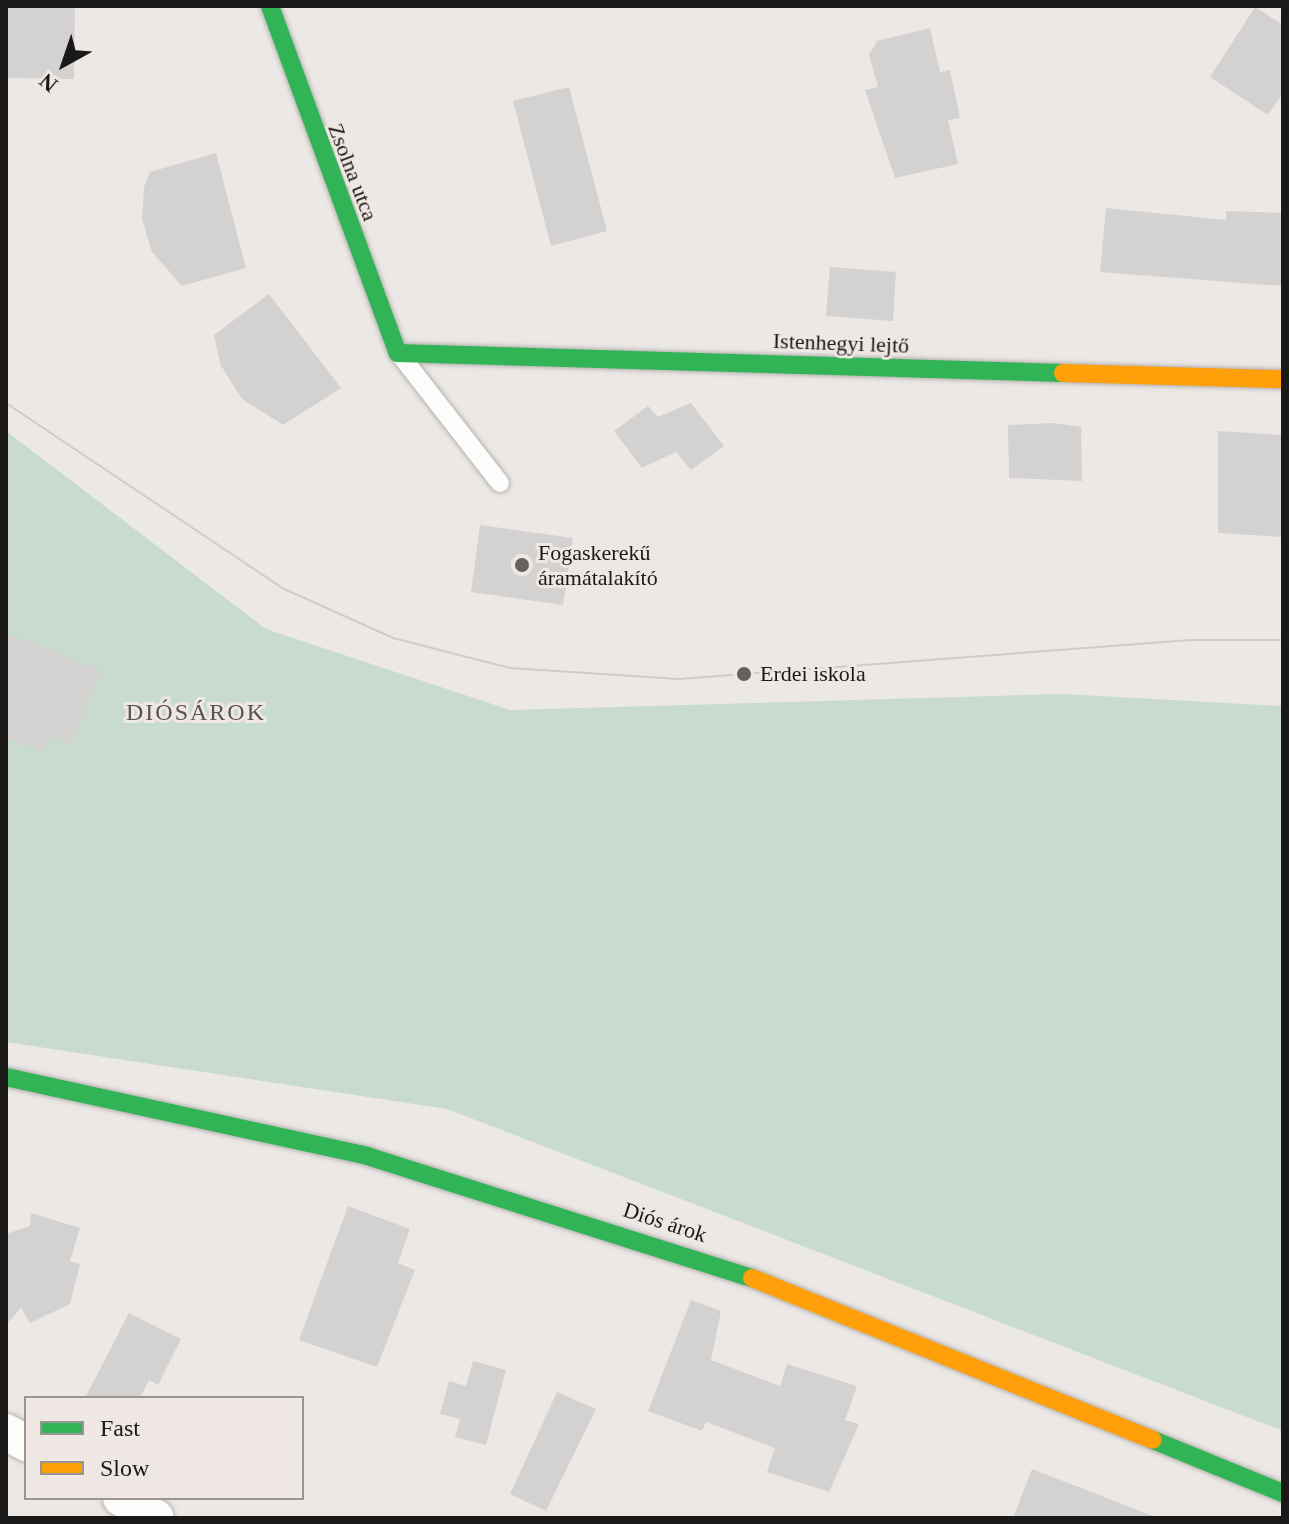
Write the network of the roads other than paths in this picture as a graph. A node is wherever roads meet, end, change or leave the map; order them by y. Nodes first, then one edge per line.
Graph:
1 (270, 6) edge
2 (398, 353) junction
3 (1283, 379) edge
4 (500, 483) dead end
5 (6, 1077) edge
6 (6, 1432) edge
7 (24, 1442) edge
8 (1283, 1493) edge
9 (124, 1500) edge
10 (156, 1518) edge

1 - 2 street, Zsolna utca
2 - 3 street, Istenhegyi lejtő
2 - 4 lane
5 - 8 street, Diós árok
6 - 7 street
9 - 10 street

